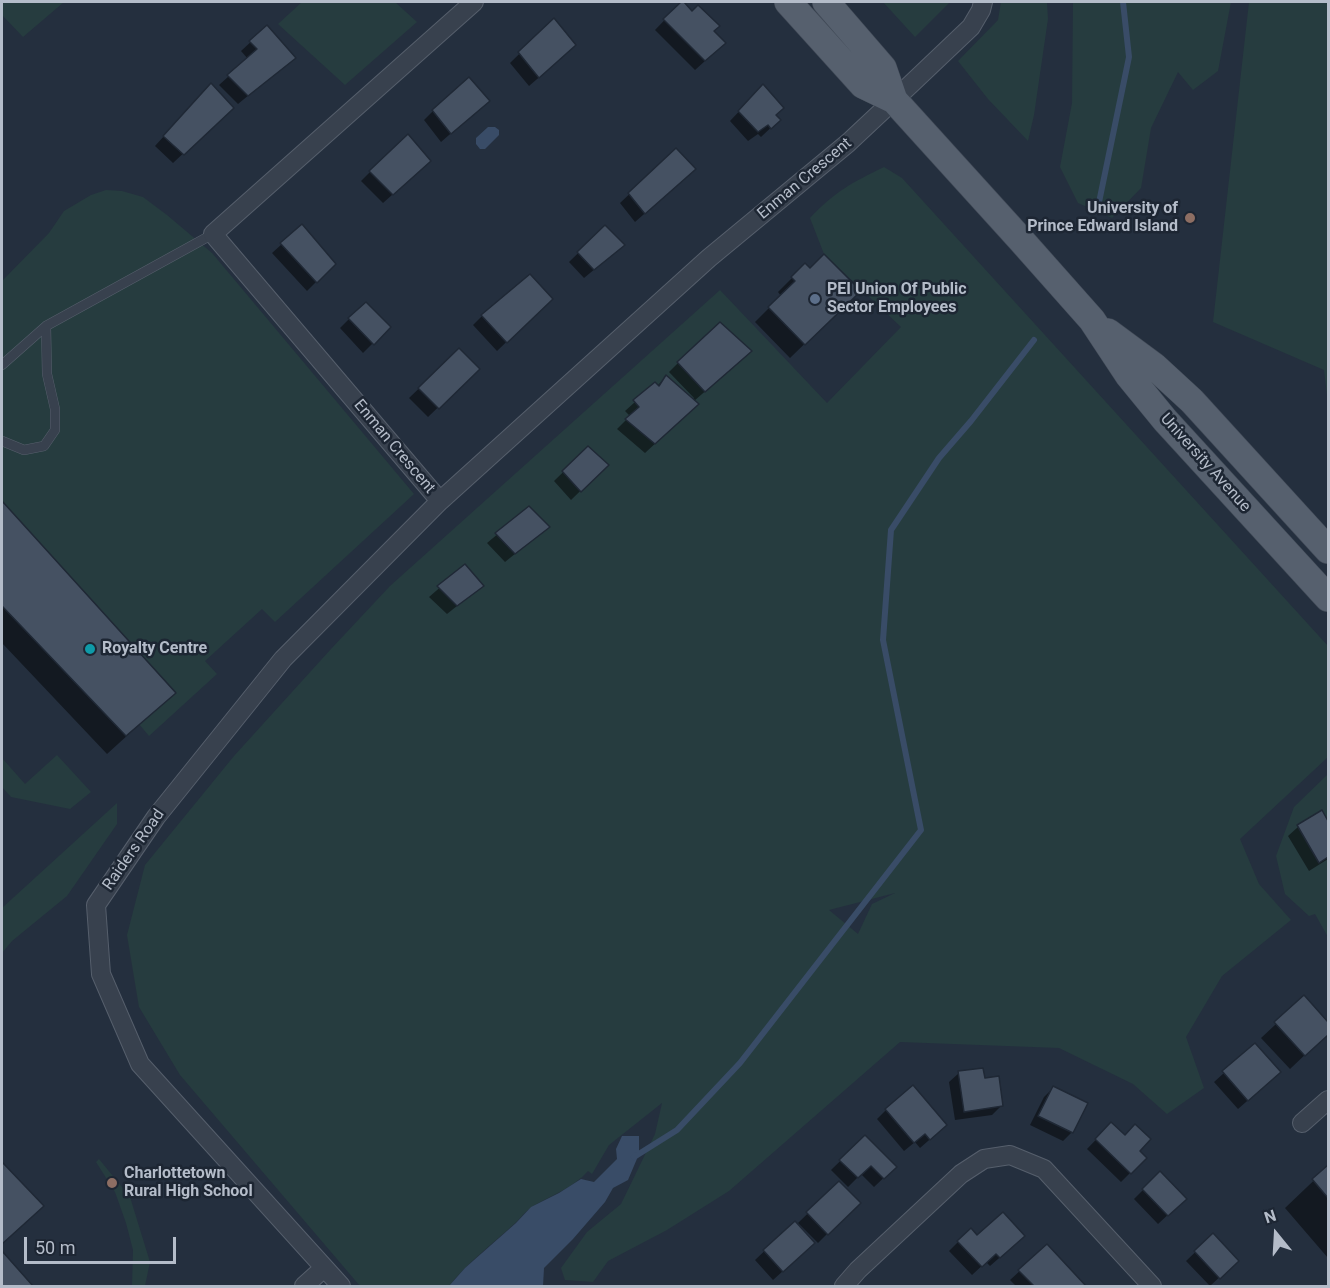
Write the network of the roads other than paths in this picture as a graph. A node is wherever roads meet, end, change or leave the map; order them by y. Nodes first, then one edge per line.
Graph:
1 (474, 2) edge
2 (788, 2) edge
3 (826, 2) edge
4 (983, 2) edge
5 (903, 92) junction
6 (213, 234) junction
7 (1092, 320) junction
8 (46, 326) junction
9 (2, 365) edge
10 (2, 441) edge
11 (440, 501) junction
12 (1329, 550) edge
13 (1329, 598) edge
14 (1329, 1100) edge
15 (1302, 1123) dead end
16 (324, 1268) junction
17 (304, 1287) edge
18 (341, 1287) edge
19 (844, 1287) edge
20 (1152, 1287) edge

1 - 6 street
2 - 5 main road, University Avenue
3 - 5 main road, University Avenue
4 - 5 street, Enman Crescent
5 - 7 main road, University Avenue
5 - 11 street, Enman Crescent
6 - 8 lane
6 - 11 street, Enman Crescent
7 - 12 main road, University Avenue
7 - 13 main road, University Avenue
8 - 9 lane
8 - 10 lane
11 - 16 street, Raiders Road
14 - 15 street
16 - 17 street
16 - 18 street
19 - 20 street

